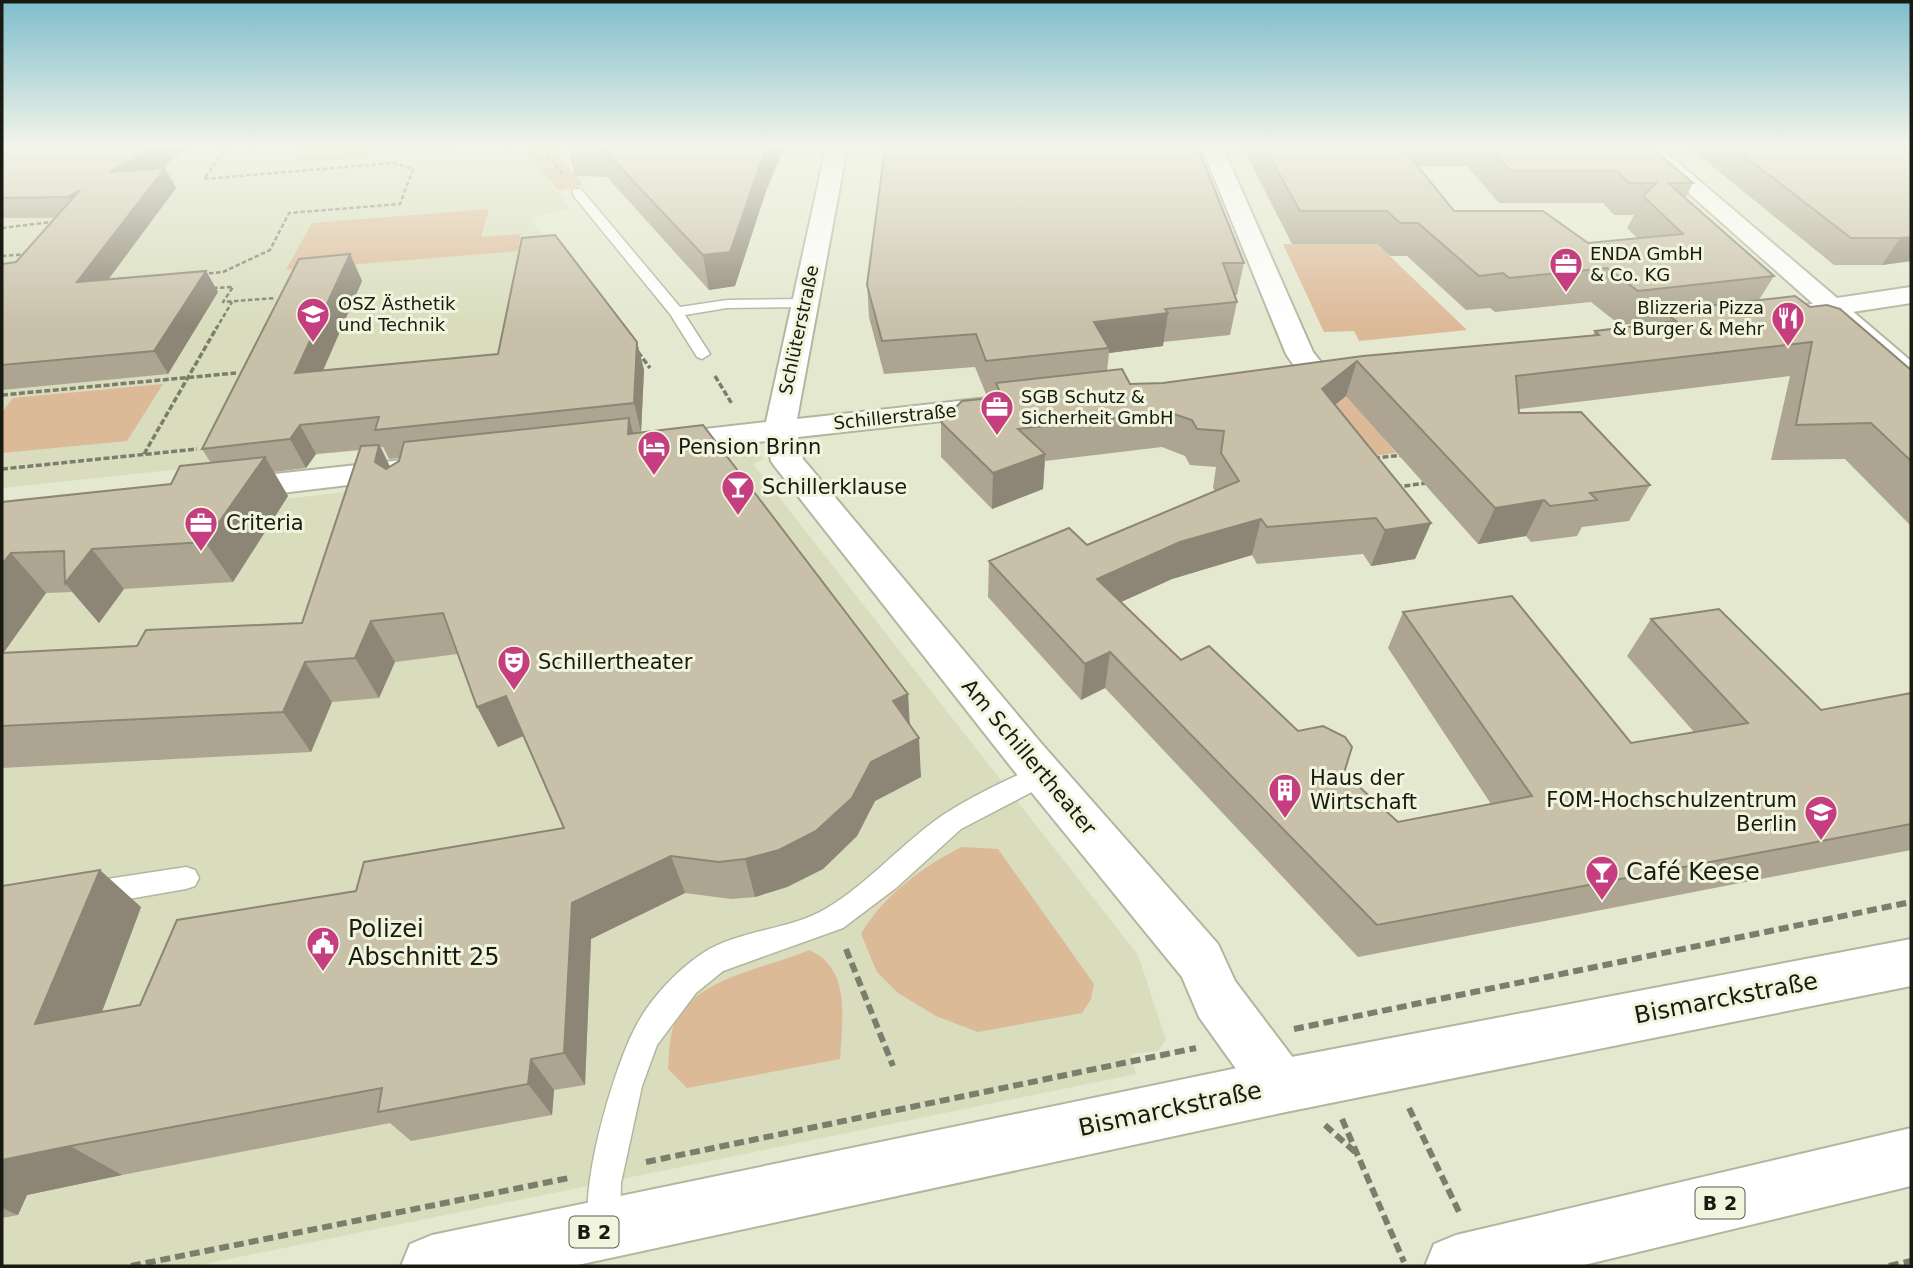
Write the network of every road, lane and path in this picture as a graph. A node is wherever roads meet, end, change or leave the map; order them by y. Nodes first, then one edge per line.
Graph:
1 (361, 207) edge
2 (590, 207) edge
3 (824, 207) edge
4 (1237, 207) edge
5 (1716, 207) edge
6 (51, 222) edge
7 (2, 228) edge
8 (32, 254) edge
9 (2, 256) edge
10 (197, 274) edge
11 (206, 289) edge
12 (1911, 295) edge
13 (275, 298) dead end
14 (232, 302) junction
15 (804, 303) junction
16 (1830, 307) junction
17 (676, 312) junction
18 (1764, 320) edge
19 (634, 347) edge
20 (702, 354) joint
21 (650, 368) dead end
22 (236, 373) dead end
23 (1280, 374) edge
24 (1911, 376) edge
25 (189, 377) junction
26 (2, 395) edge
27 (1027, 402) edge
28 (733, 408) dead end
29 (781, 429) junction
30 (1396, 444) edge
31 (630, 446) edge
32 (197, 449) dead end
33 (144, 454) junction
34 (1404, 455) junction
35 (1372, 458) edge
36 (1412, 464) edge
37 (2, 469) edge
38 (1420, 474) edge
39 (417, 476) edge
40 (1384, 489) edge
41 (199, 492) edge
42 (1043, 775) junction
43 (186, 878) dead end
44 (68, 897) edge
45 (1911, 902) edge
46 (834, 919) junction
47 (1911, 962) edge
48 (1366, 1015) junction
49 (1244, 1038) junction
50 (1128, 1063) dead end
51 (1388, 1064) junction
52 (893, 1066) dead end
53 (1281, 1086) junction
54 (1356, 1153) dead end
55 (1911, 1157) edge
56 (604, 1229) junction
57 (1501, 1261) edge
58 (1911, 1261) edge
59 (432, 1266) edge
60 (1406, 1266) edge
61 (1889, 1266) edge

1 - 10 path
2 - 17 lane
3 - 15 street, Schlüterstraße
4 - 23 street
5 - 16 street
6 - 7 path
8 - 9 path
11 - 14 path
12 - 16 street
13 - 14 path
14 - 25 path
15 - 17 lane
15 - 29 street, Schlüterstraße
16 - 18 street
16 - 24 street
17 - 20 lane
19 - 21 path
20 - 28 path
22 - 25 path
25 - 26 path
25 - 33 path
27 - 29 street, Schillerstraße
29 - 31 street, Schillerstraße
29 - 42 street, Am Schillertheater
30 - 34 path
32 - 33 path
33 - 37 path
34 - 35 path
34 - 36 path
38 - 40 path
39 - 41 street
42 - 46 lane
42 - 49 street, Am Schillertheater
43 - 44 lane
45 - 48 path
46 - 52 path
46 - 56 lane
47 - 51 street, Bismarckstraße / B 2
48 - 49 path
48 - 51 path
49 - 50 path
49 - 53 street, Am Schillertheater
51 - 53 street, Bismarckstraße / B 2
51 - 57 path
53 - 56 street, Bismarckstraße / B 2
54 - 60 path
55 - 57 street, B 2
56 - 59 street, Bismarckstraße / B 2
58 - 61 path

